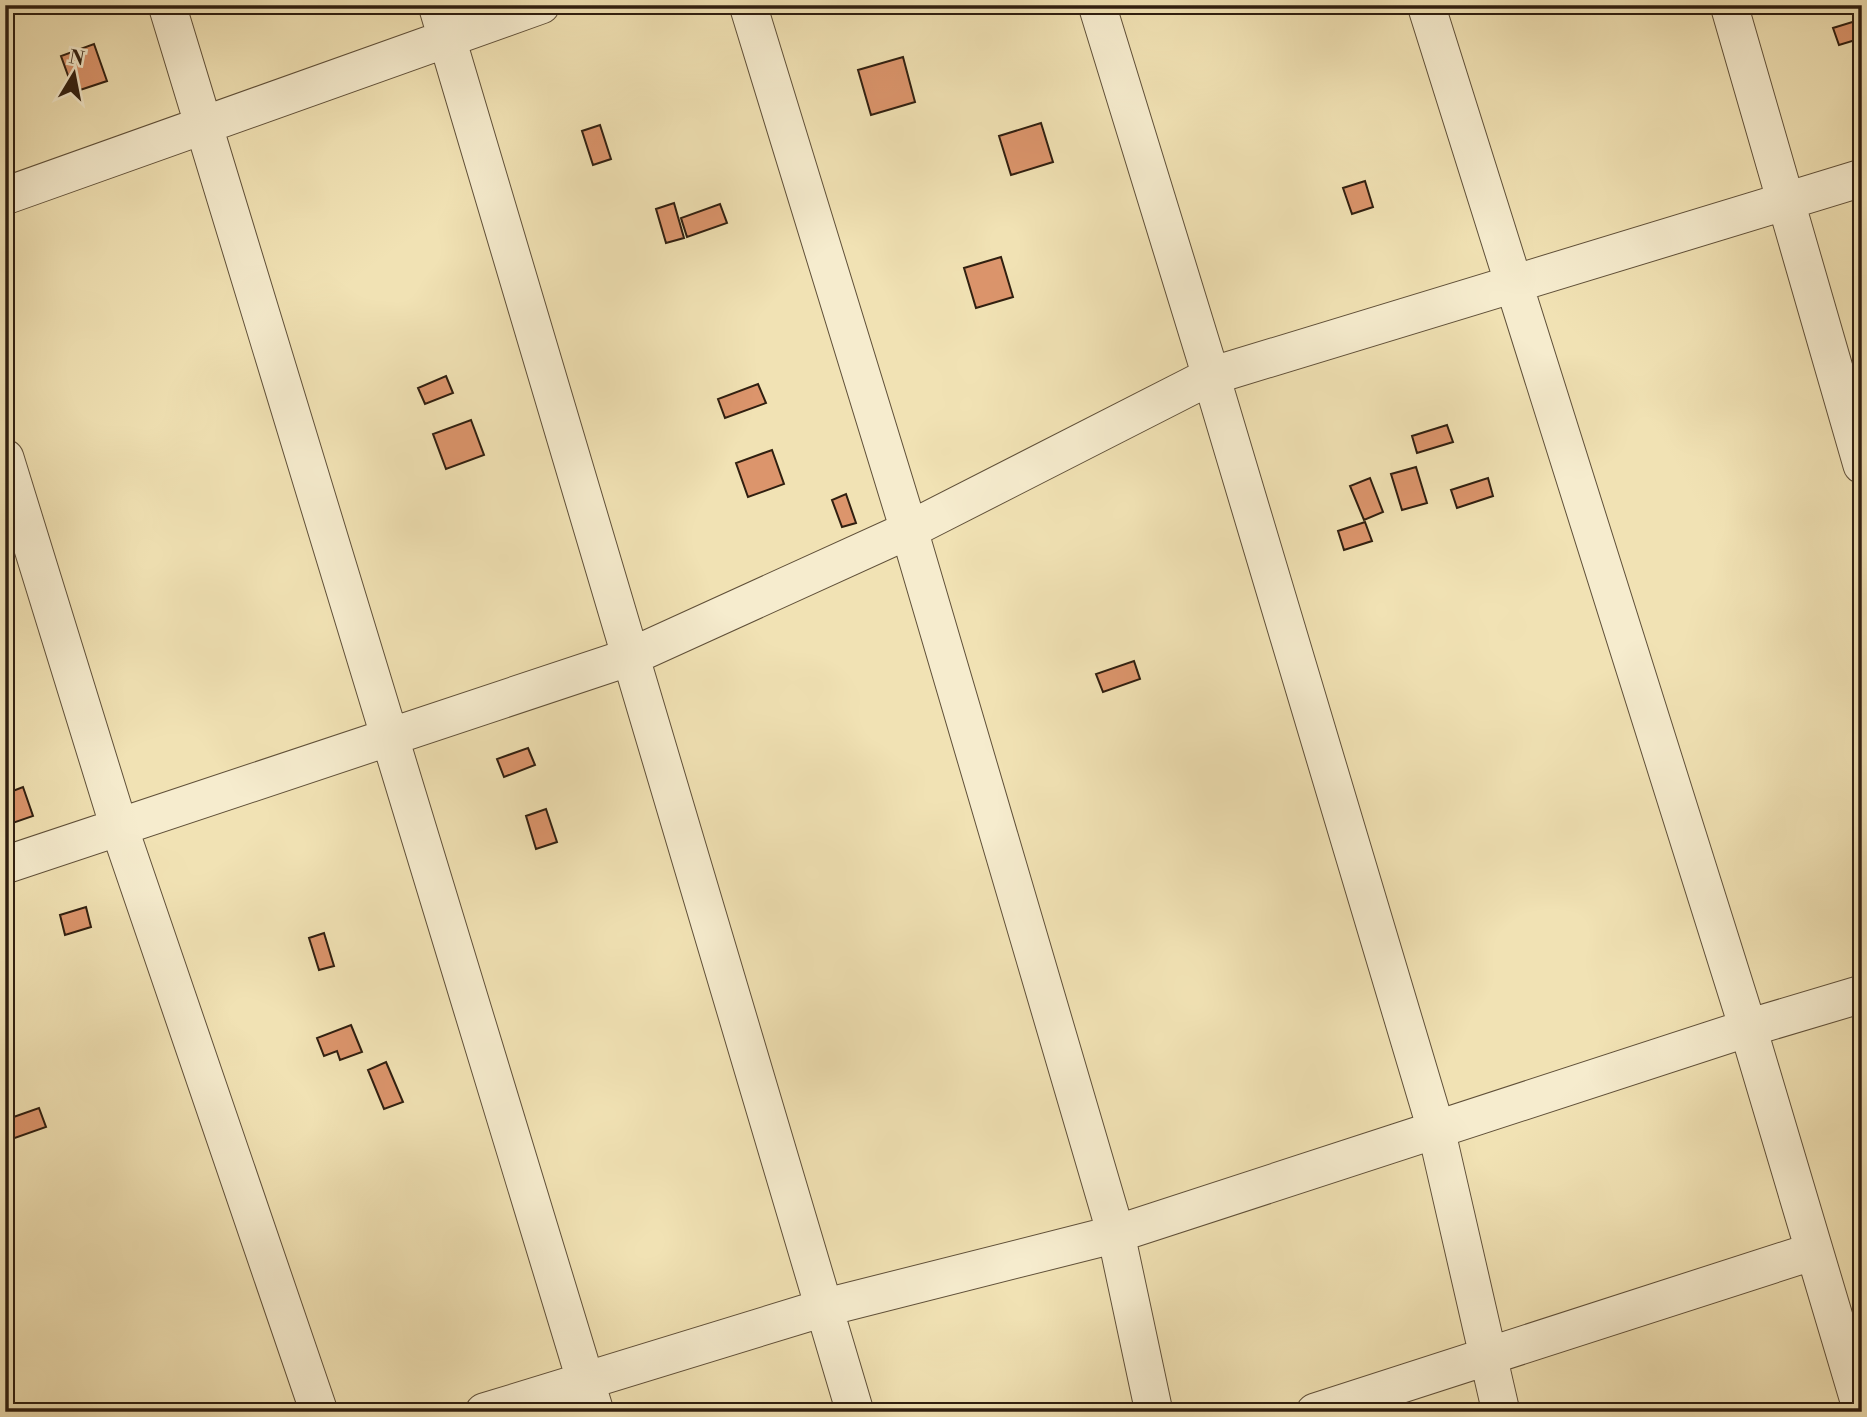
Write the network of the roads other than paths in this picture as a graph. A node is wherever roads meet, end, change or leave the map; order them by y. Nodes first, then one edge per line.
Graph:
1 (167, 5) edge
2 (541, 5) edge
3 (748, 5) edge
4 (1097, 5) edge
5 (1426, 5) edge
6 (1729, 5) edge
7 (442, 22) edge
8 (203, 125) junction
9 (1862, 178) edge
10 (5, 196) edge
11 (1785, 201) junction
12 (1513, 284) junction
13 (1211, 376) junction
14 (5, 458) edge
15 (1862, 465) edge
16 (909, 530) junction
17 (630, 657) junction
18 (389, 737) junction
19 (120, 827) junction
20 (5, 865) edge
21 (1862, 994) edge
22 (1748, 1028) junction
23 (1436, 1129) junction
24 (1116, 1234) junction
25 (1814, 1251) junction
26 (824, 1308) junction
27 (1489, 1356) junction
28 (590, 1396) edge
29 (1862, 1411) edge
30 (319, 1412) edge
31 (484, 1412) edge
32 (855, 1412) edge
33 (1154, 1412) edge
34 (1315, 1412) edge
35 (1501, 1412) edge

1 - 8 street
2 - 7 street
3 - 16 street
4 - 13 street
5 - 12 street
6 - 11 street
7 - 8 street
7 - 17 street
8 - 10 street
8 - 18 street
9 - 11 street
11 - 12 street
11 - 15 street
12 - 13 street
12 - 22 street
13 - 16 street
13 - 23 street
14 - 19 street
16 - 17 street
16 - 24 street
17 - 18 street
17 - 26 street
18 - 19 street
18 - 28 street
19 - 20 street
19 - 30 street
21 - 22 street
22 - 23 street
22 - 25 street
23 - 24 street
23 - 27 street
24 - 26 street
24 - 33 street
25 - 27 street
25 - 29 street
26 - 28 street
26 - 32 street
27 - 34 street
27 - 35 street
28 - 31 street

